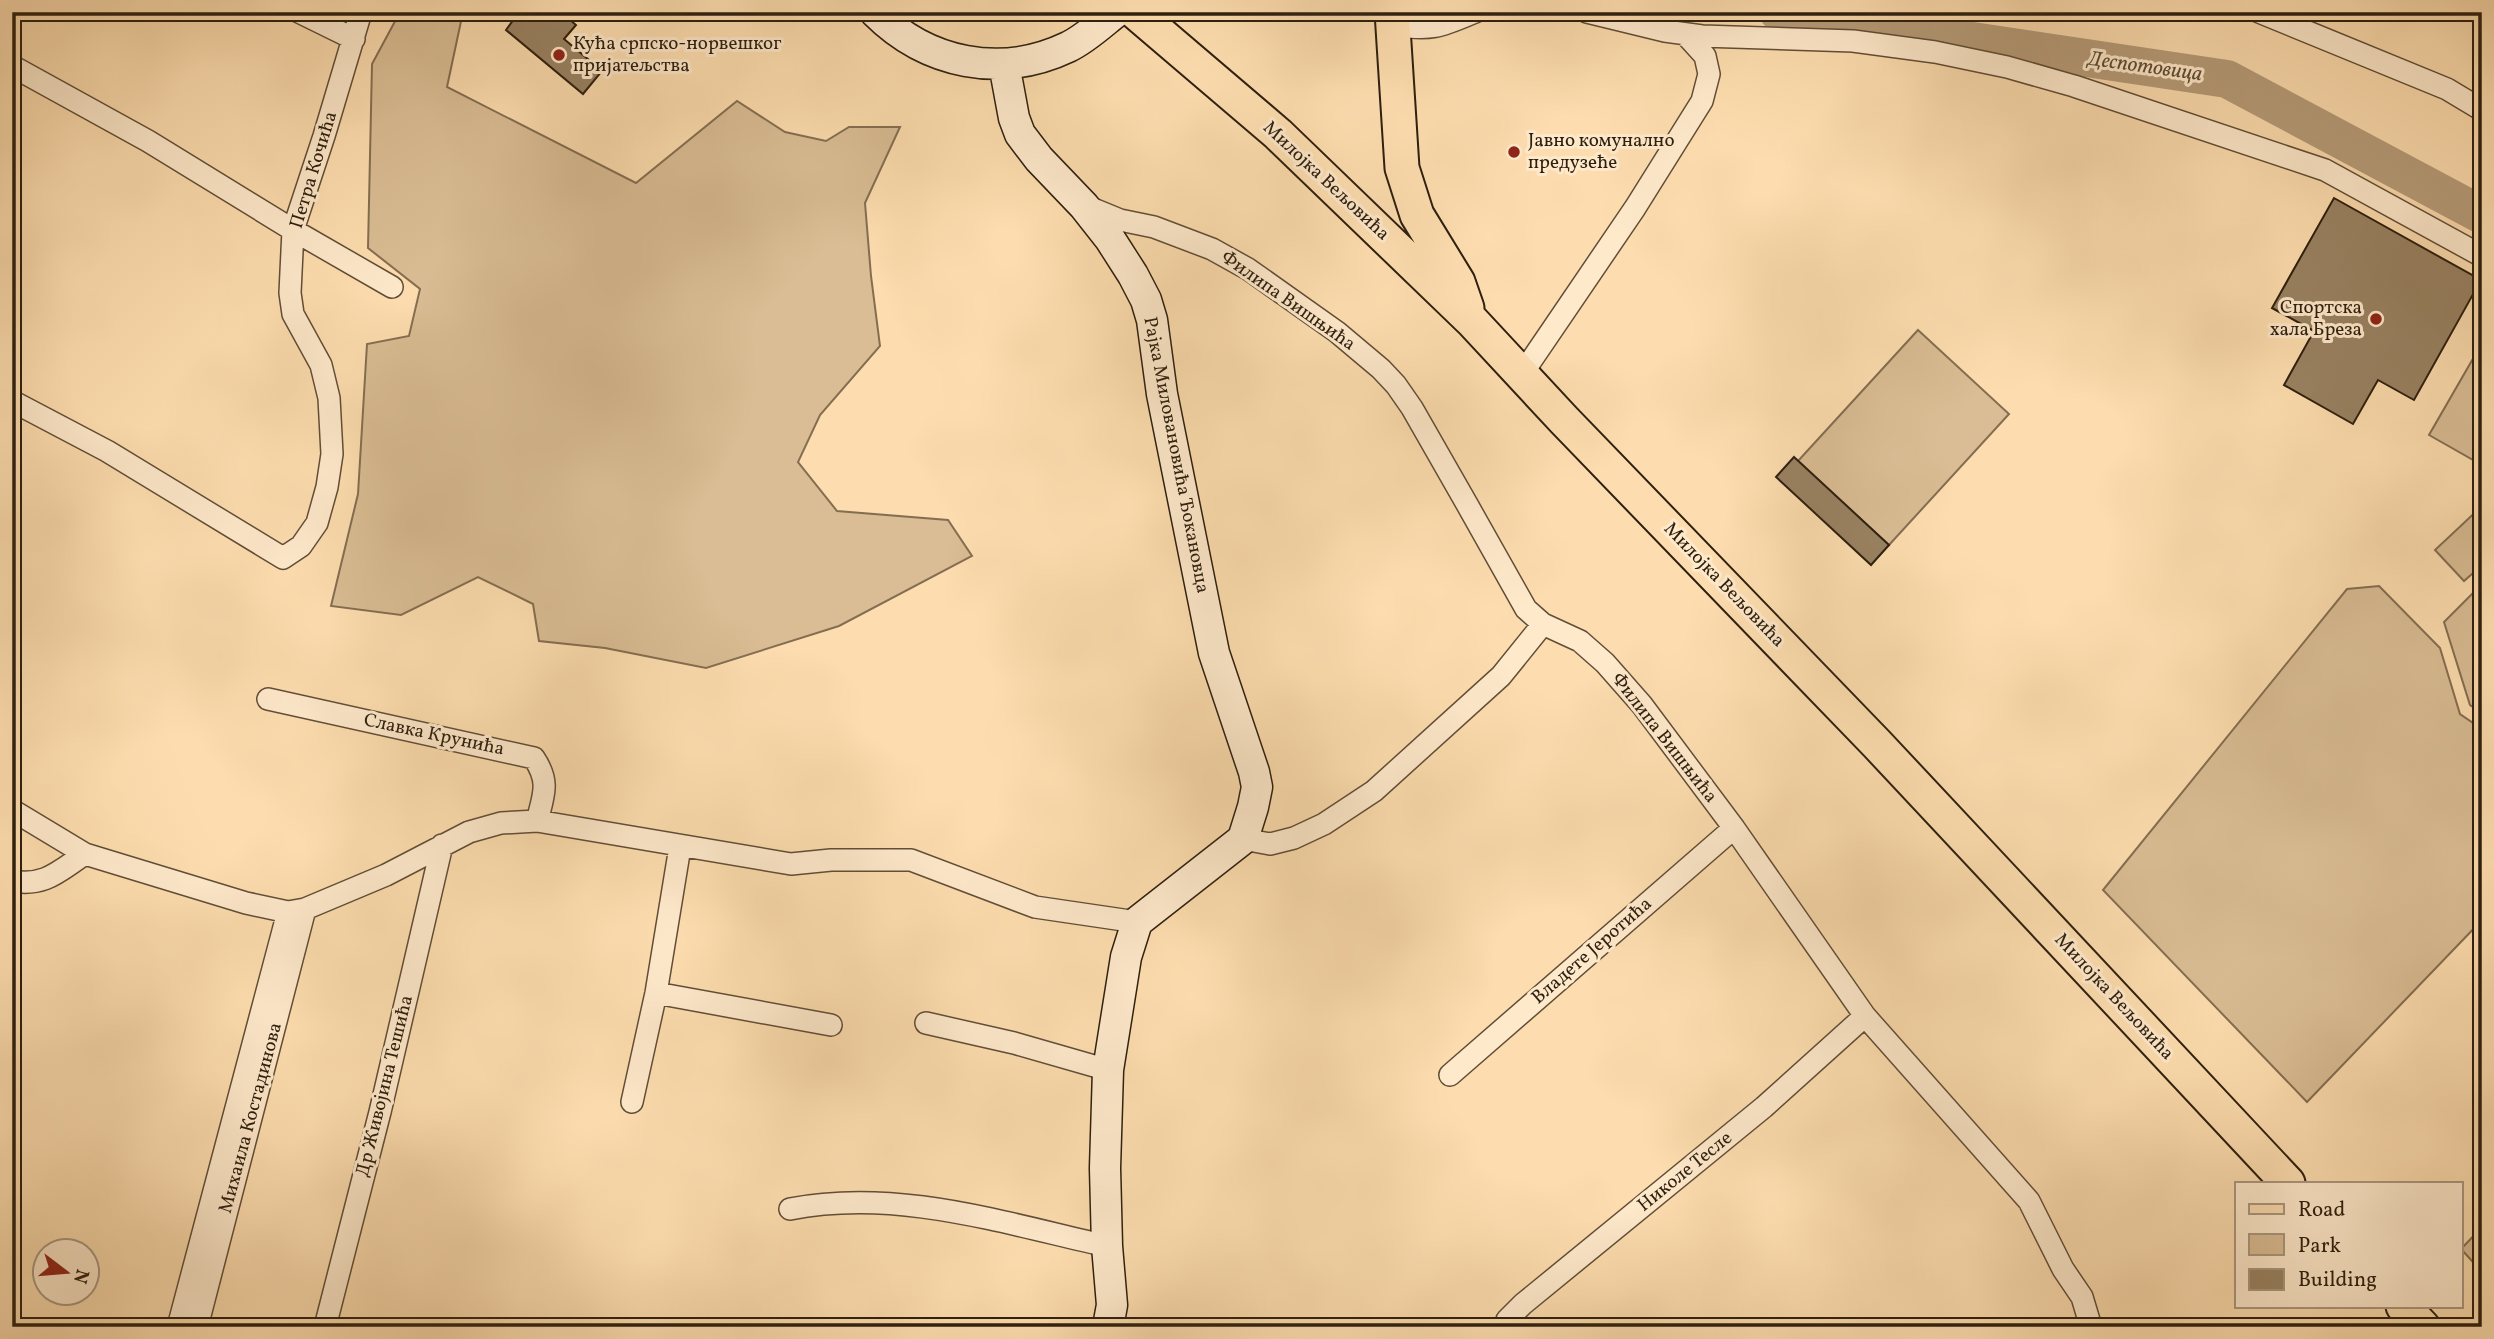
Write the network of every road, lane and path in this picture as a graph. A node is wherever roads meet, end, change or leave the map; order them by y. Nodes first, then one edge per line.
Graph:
1 (299, 12) edge
2 (361, 12) edge
3 (875, 12) edge
4 (1116, 12) edge
5 (1135, 12) edge
6 (1475, 12) edge
7 (1587, 12) edge
8 (2259, 12) edge
9 (1386, 17) edge
10 (1685, 34) junction
11 (354, 39) junction
12 (1004, 64) junction
13 (12, 66) edge
14 (2482, 110) edge
15 (1084, 206) junction
16 (293, 230) junction
17 (2482, 257) edge
18 (391, 287) dead end
19 (1472, 320) junction
20 (1522, 374) junction
21 (12, 401) edge
22 (1543, 624) junction
23 (268, 699) dead end
24 (12, 810) edge
25 (537, 821) junction
26 (1734, 828) junction
27 (1242, 839) junction
28 (442, 845) junction
29 (680, 847) junction
30 (85, 855) junction
31 (12, 881) edge
32 (297, 910) junction
33 (1137, 922) junction
34 (656, 993) junction
35 (1865, 1016) junction
36 (926, 1023) dead end
37 (831, 1025) dead end
38 (1108, 1070) junction
39 (1450, 1075) dead end
40 (632, 1102) dead end
41 (2287, 1182) edge
42 (790, 1209) dead end
43 (1107, 1246) junction
44 (2405, 1308) edge
45 (177, 1327) edge
46 (197, 1327) edge
47 (325, 1327) edge
48 (1108, 1327) edge
49 (1506, 1327) edge
50 (2091, 1327) edge
51 (2423, 1327) edge

1 - 11 street
2 - 11 street, Петра Кочића
3 - 12 street
4 - 12 street
5 - 19 main road, Милојка Вељовића
6 - 9 street
7 - 10 street
8 - 14 street
9 - 19 main road
10 - 17 street
10 - 20 street
11 - 16 street, Петра Кочића
12 - 15 street, Рајка Миловановића Ђокановца
13 - 16 street
15 - 22 street, Филипа Вишњића
15 - 27 street, Рајка Миловановића Ђокановца
16 - 18 street
16 - 21 street, Петра Кочића
19 - 20 main road, Милојка Вељовића
20 - 41 main road, Милојка Вељовића
22 - 26 street, Филипа Вишњића
22 - 27 street
23 - 25 street, Славка Крунића
24 - 30 street
25 - 28 street
25 - 29 street
26 - 35 street, Филипа Вишњића
26 - 39 street, Владете Јеротића
27 - 33 street
28 - 32 street
28 - 47 street, Др Живојина Тешића
29 - 33 street
29 - 34 street
30 - 31 street
30 - 32 street
32 - 45 street, Михаила Костадинова
32 - 46 street, Михаила Костадинова
33 - 38 street
34 - 37 street
34 - 40 street
35 - 49 street, Николе Тесле
35 - 50 street, Филипа Вишњића
36 - 38 street
38 - 43 street
42 - 43 street
43 - 48 street
44 - 51 main road

